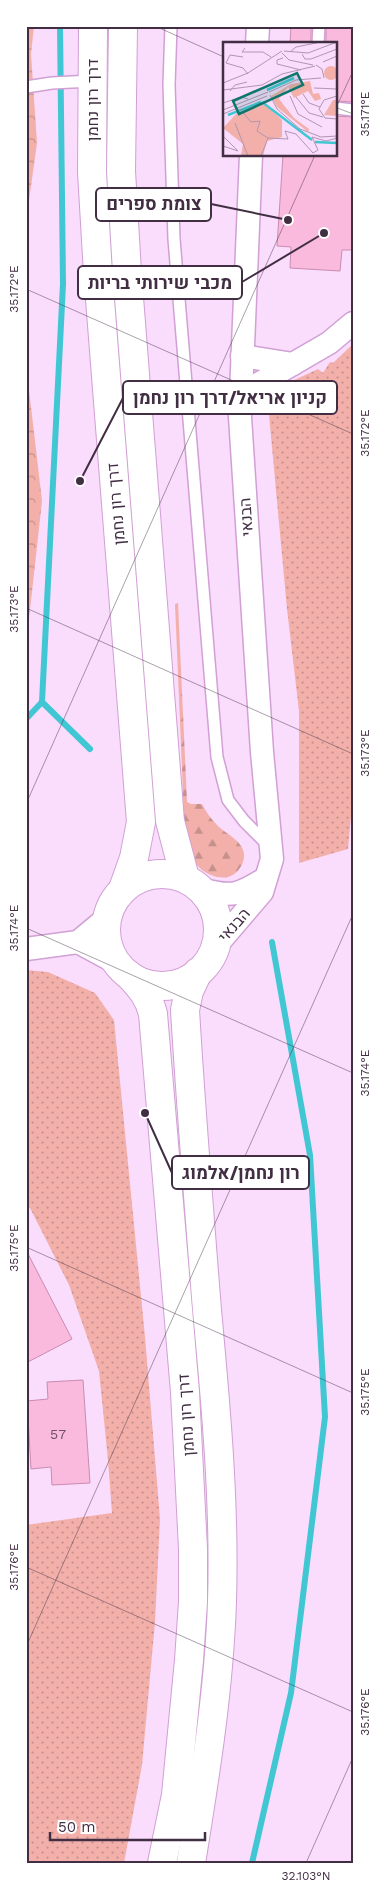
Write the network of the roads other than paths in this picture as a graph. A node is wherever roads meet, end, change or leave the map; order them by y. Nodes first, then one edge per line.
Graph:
1 (93, 26) edge
2 (123, 26) edge
3 (171, 26) edge
4 (258, 26) edge
5 (319, 26) edge
6 (257, 42) edge
7 (318, 42) edge
8 (92, 81) junction
9 (26, 87) edge
10 (336, 108) edge
11 (353, 110) edge
12 (251, 156) edge
13 (353, 323) edge
14 (242, 356) junction
15 (293, 364) junction
16 (241, 394) junction
17 (271, 848) junction
18 (266, 878) junction
19 (193, 884) junction
20 (123, 890) junction
21 (107, 918) junction
22 (78, 942) junction
23 (215, 947) junction
24 (26, 949) edge
25 (123, 969) junction
26 (198, 972) junction
27 (162, 1863) edge
28 (190, 1863) edge

1 - 8 main road, דרך רון נחמן
2 - 19 main road, דרך רון נחמן
3 - 17 lane
4 - 6 street
5 - 7 lane
8 - 9 lane
8 - 20 main road, דרך רון נחמן
10 - 11 lane
12 - 14 street, הבנאי
13 - 15 street
14 - 15 street
14 - 16 street, הבנאי
15 - 16 street
16 - 17 street, הבנאי
17 - 18 street, הבנאי
18 - 19 street, הבנאי
18 - 23 street, הבנאי
19 - 20 main road
19 - 23 main road
20 - 21 main road
21 - 22 street
21 - 25 main road
22 - 24 street
22 - 25 street
23 - 26 main road
25 - 26 main road
25 - 27 main road, דרך רון נחמן
26 - 28 main road, דרך רון נחמן

